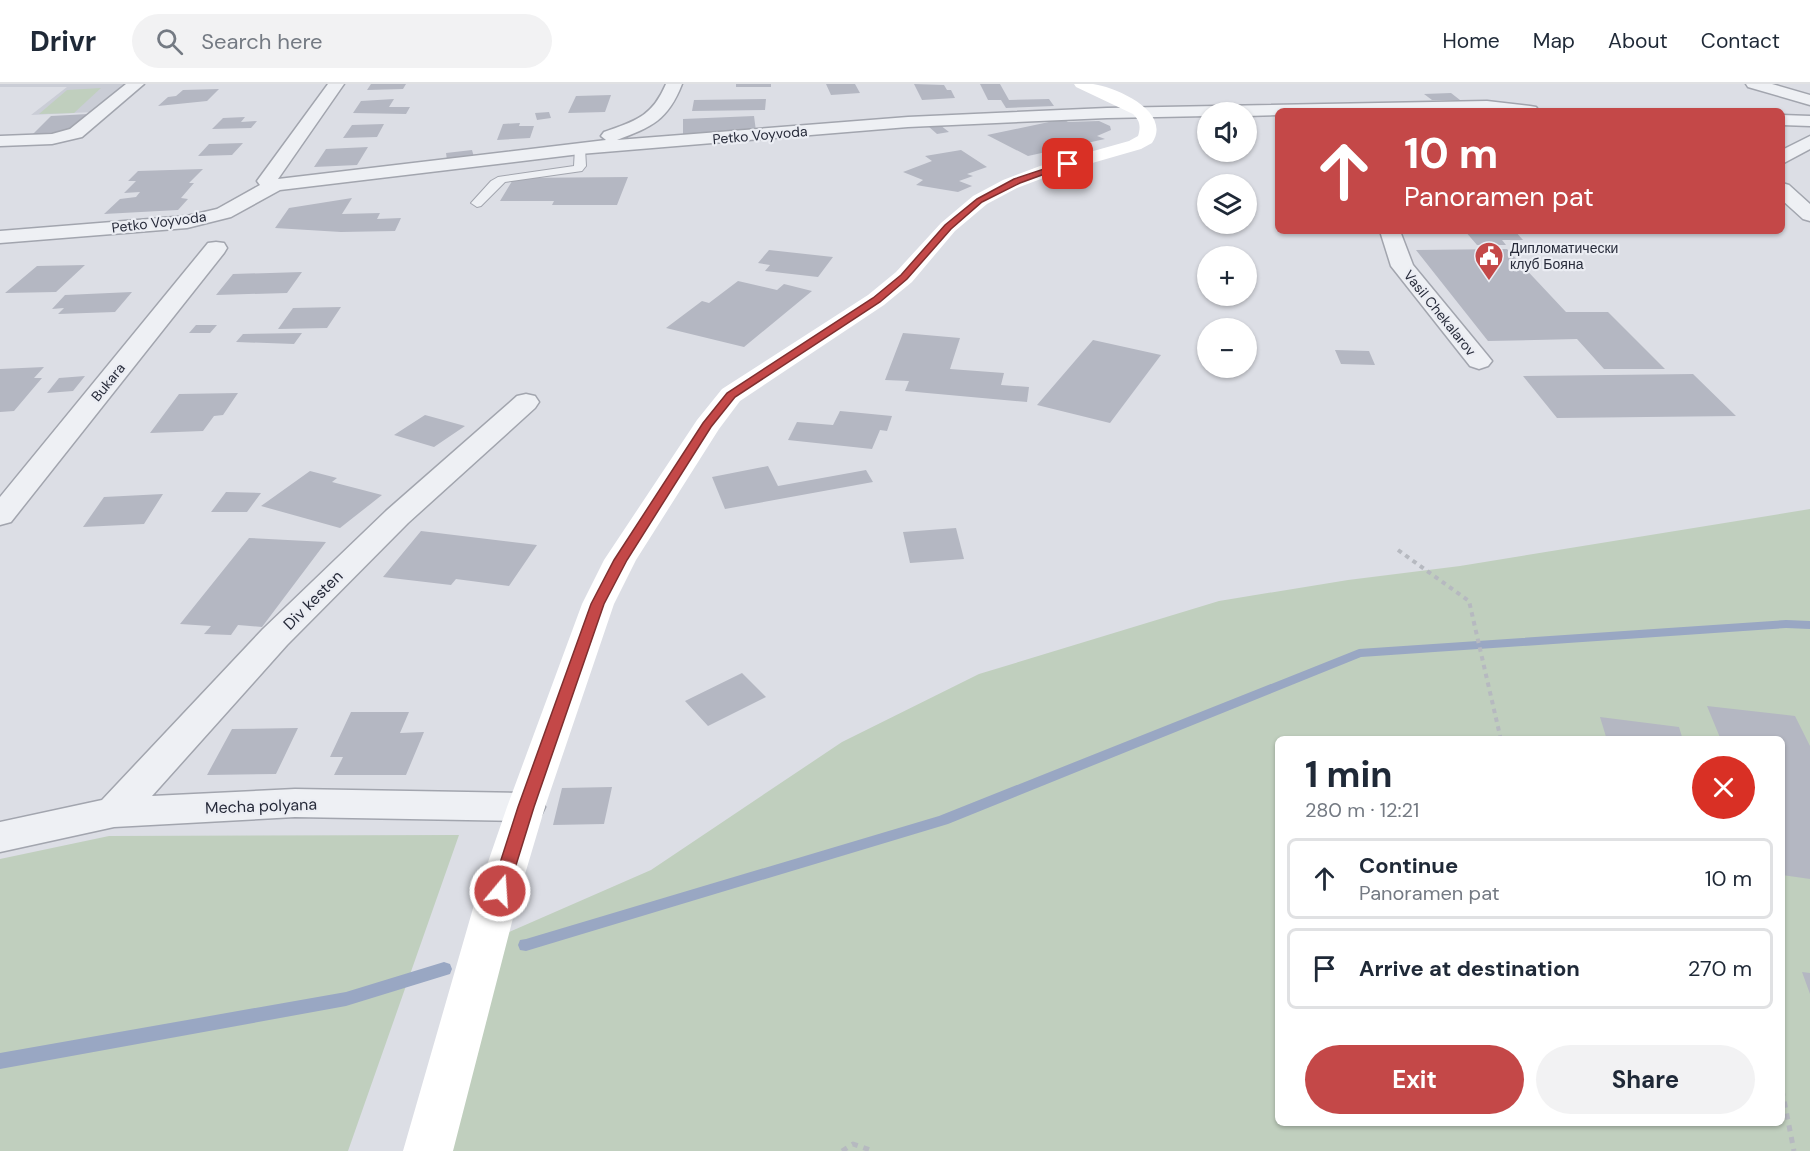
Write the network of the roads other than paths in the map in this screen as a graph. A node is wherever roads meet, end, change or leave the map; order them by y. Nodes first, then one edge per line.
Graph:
1 (136, 84) edge
2 (336, 84) edge
3 (674, 84) edge
4 (1082, 84) edge
5 (1754, 84) edge
6 (1475, 89) dead end
7 (1810, 99) edge
8 (1372, 108) edge
9 (1501, 108) edge
10 (1516, 108) edge
11 (1275, 110) edge
12 (1142, 112) junction
13 (1785, 120) edge
14 (1810, 121) edge
15 (0, 141) edge
16 (1810, 141) edge
17 (580, 148) junction
18 (1785, 156) edge
19 (275, 185) junction
20 (1785, 192) edge
21 (477, 203) dead end
22 (1810, 215) edge
23 (1391, 234) edge
24 (0, 237) edge
25 (216, 248) dead end
26 (1479, 361) dead end
27 (526, 402) dead end
28 (0, 516) edge
29 (526, 807) junction
30 (114, 813) junction
31 (0, 837) edge
32 (428, 1151) edge

1 - 15 street
2 - 19 street
3 - 17 street
4 - 12 main road
5 - 7 street
6 - 10 street
8 - 9 street, Petko Voyvoda
11 - 12 street, Petko Voyvoda
12 - 17 street, Petko Voyvoda
12 - 29 main road
13 - 14 street
16 - 18 street
17 - 19 street, Petko Voyvoda
17 - 21 lane
19 - 24 street, Petko Voyvoda
20 - 22 street
23 - 26 street, Vasil Chekalarov
25 - 28 street, Bukara
27 - 30 street, Div kesten
29 - 30 street, Mecha polyana
29 - 32 main road
30 - 31 street, Mecha polyana

